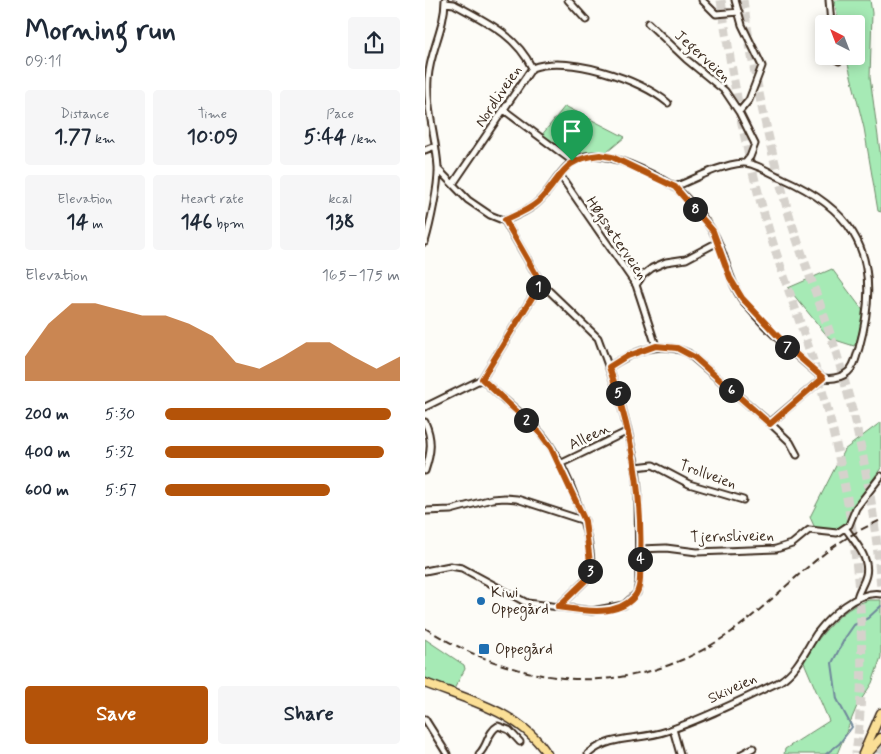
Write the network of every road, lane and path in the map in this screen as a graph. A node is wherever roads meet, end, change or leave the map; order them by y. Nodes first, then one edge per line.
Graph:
1 (568, 0) edge
2 (702, 0) edge
3 (735, 0) edge
4 (829, 0) edge
5 (445, 1) edge
6 (739, 12) junction
7 (830, 15) edge
8 (586, 20) dead end
9 (648, 23) dead end
10 (425, 53) edge
11 (432, 55) junction
12 (532, 68) junction
13 (668, 103) dead end
14 (504, 110) junction
15 (739, 112) junction
16 (435, 146) junction
17 (425, 150) edge
18 (572, 161) junction
19 (745, 163) junction
20 (438, 169) junction
21 (560, 175) junction
22 (453, 184) junction
23 (675, 187) junction
24 (505, 220) junction
25 (425, 242) edge
26 (718, 242) junction
27 (541, 283) junction
28 (636, 285) junction
29 (656, 346) junction
30 (609, 367) junction
31 (823, 378) junction
32 (482, 379) junction
33 (425, 407) edge
34 (425, 422) edge
35 (770, 424) junction
36 (629, 431) junction
37 (797, 455) dead end
38 (560, 464) junction
39 (636, 467) junction
40 (425, 471) edge
41 (881, 476) edge
42 (743, 500) dead end
43 (425, 511) edge
44 (585, 521) junction
45 (846, 529) junction
46 (641, 549) junction
47 (425, 571) edge
48 (881, 594) edge
49 (857, 598) junction
50 (558, 607) junction
51 (425, 683) edge
52 (881, 714) edge
53 (425, 719) edge
54 (673, 729) junction
55 (881, 738) edge
56 (520, 742) dead end
57 (753, 748) dead end
58 (447, 754) edge
59 (479, 754) edge
60 (547, 754) edge
61 (588, 754) edge
62 (680, 754) edge
63 (742, 754) edge
64 (863, 754) edge
65 (867, 754) edge

1 - 8 street
2 - 6 street
3 - 6 street
4 - 7 street
5 - 11 street
5 - 12 street
6 - 15 street
9 - 15 street, Jegerveien
10 - 11 street
11 - 16 street
12 - 13 street, Nordliveien
12 - 14 street, Nordliveien
14 - 18 street
14 - 22 street, Nordliveien
15 - 19 street, Jegerveien
16 - 17 street
16 - 20 street
18 - 21 street
18 - 23 street
19 - 23 street
19 - 31 street
20 - 22 street
20 - 25 street
21 - 24 street
21 - 28 street, Høgsæterveien
22 - 24 street
23 - 26 street
24 - 27 street
26 - 28 street
26 - 31 street
27 - 30 street
27 - 32 street
28 - 29 street, Høgsæterveien
29 - 30 street
29 - 35 street
30 - 36 street
31 - 35 street
32 - 33 street
32 - 38 street
34 - 40 street
35 - 37 street
36 - 38 street, Alleen
36 - 39 street
38 - 44 street
39 - 42 street, Trollveien
39 - 46 street
41 - 45 street
43 - 44 street
44 - 50 street
45 - 46 street, Tjernsliveien
45 - 49 street, Skiveien
46 - 50 street
47 - 50 street
48 - 49 street
49 - 54 street, Skiveien
51 - 60 main road
52 - 64 main road
53 - 58 street
54 - 61 street, Skiveien
54 - 62 street
55 - 65 main road
56 - 59 street
57 - 63 street

